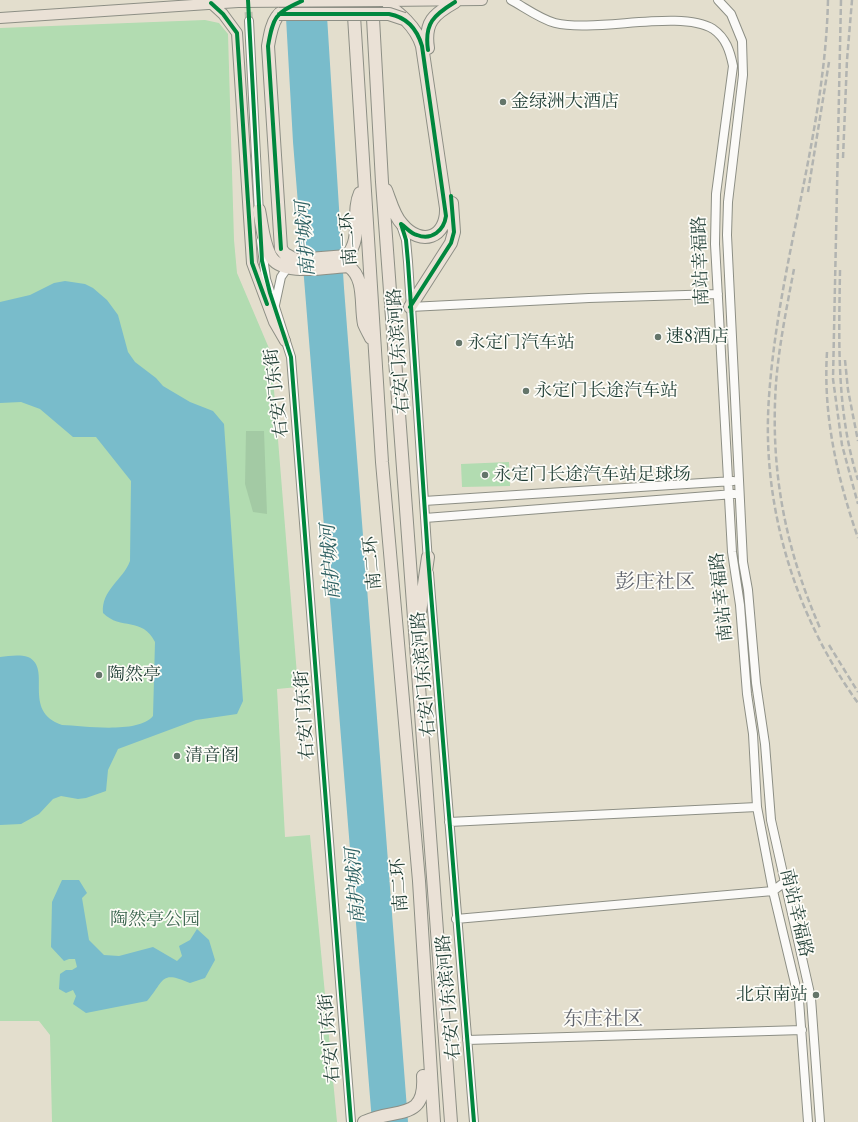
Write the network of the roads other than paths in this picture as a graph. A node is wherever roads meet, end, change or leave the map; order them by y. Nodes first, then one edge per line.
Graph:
1 (353, 0) edge
2 (406, 0) edge
3 (482, 0) edge
4 (511, 0) edge
5 (718, 0) edge
6 (302, 1) junction
7 (378, 1) edge
8 (455, 2) junction
9 (211, 3) junction
10 (279, 14) junction
11 (0, 18) edge
12 (404, 19) junction
13 (249, 21) tunnel mouth
14 (382, 182) junction
15 (364, 186) junction
16 (259, 210) junction
17 (401, 224) junction
18 (347, 261) junction
19 (292, 266) junction
20 (718, 294) junction
21 (410, 307) junction
22 (275, 308) junction
23 (285, 340) junction
24 (374, 347) junction
25 (739, 481) junction
26 (728, 482) junction
27 (740, 493) junction
28 (729, 494) junction
29 (424, 501) junction
30 (425, 518) junction
31 (428, 557) junction
32 (416, 634) junction
33 (757, 806) junction
34 (449, 822) junction
35 (786, 881) junction
36 (773, 890) junction
37 (456, 919) junction
38 (427, 1016) junction
39 (802, 1030) junction
40 (467, 1040) junction
41 (350, 1122) edge
42 (364, 1122) edge
43 (402, 1122) edge
44 (411, 1122) edge
45 (434, 1122) edge
46 (451, 1122) edge
47 (474, 1122) edge
48 (808, 1122) edge
49 (820, 1122) edge

1 - 15 highway, 南二环
2 - 7 main road
2 - 8 main road
3 - 8 main road
4 - 20 street, 南站幸福路
5 - 25 street, 南站幸福路
6 - 7 main road, bridge
6 - 9 main road, bridge
6 - 10 highway, bridge
7 - 12 highway, bridge
7 - 14 highway, 南二环
8 - 21 highway
9 - 11 main road
9 - 23 main road
10 - 12 highway, bridge
10 - 19 highway
12 - 17 highway
13 - 16 street, 右安门东街
14 - 17 highway
14 - 32 highway, 南二环
15 - 18 highway
15 - 24 highway, 南二环
16 - 19 highway
16 - 22 street, 右安门东街
17 - 21 street, 右安门东滨河路
18 - 19 highway
18 - 24 highway
19 - 22 street
20 - 21 street
20 - 26 street, 南站幸福路
21 - 29 street, 右安门东滨河路
22 - 23 street, 右安门东街
23 - 41 street, 右安门东街
24 - 38 highway, 南二环
25 - 26 street
25 - 27 street, 南站幸福路
26 - 28 street, 南站幸福路
26 - 29 street
27 - 28 street
27 - 35 street, 南站幸福路
28 - 30 street
28 - 33 street, 南站幸福路
29 - 30 street, 右安门东滨河路
30 - 31 street, 右安门东滨河路
31 - 32 highway
31 - 34 street, 右安门东滨河路
32 - 46 highway, 南二环
33 - 34 street
33 - 36 street, 南站幸福路
34 - 37 street, 右安门东滨河路
35 - 36 street
35 - 49 street, 南站幸福路
36 - 37 street
36 - 39 street, 南站幸福路
37 - 40 street, 右安门东滨河路
38 - 42 highway
38 - 45 highway, 南二环
39 - 40 street
39 - 48 street, 南站幸福路
40 - 47 street, 右安门东滨河路
43 - 44 highway

